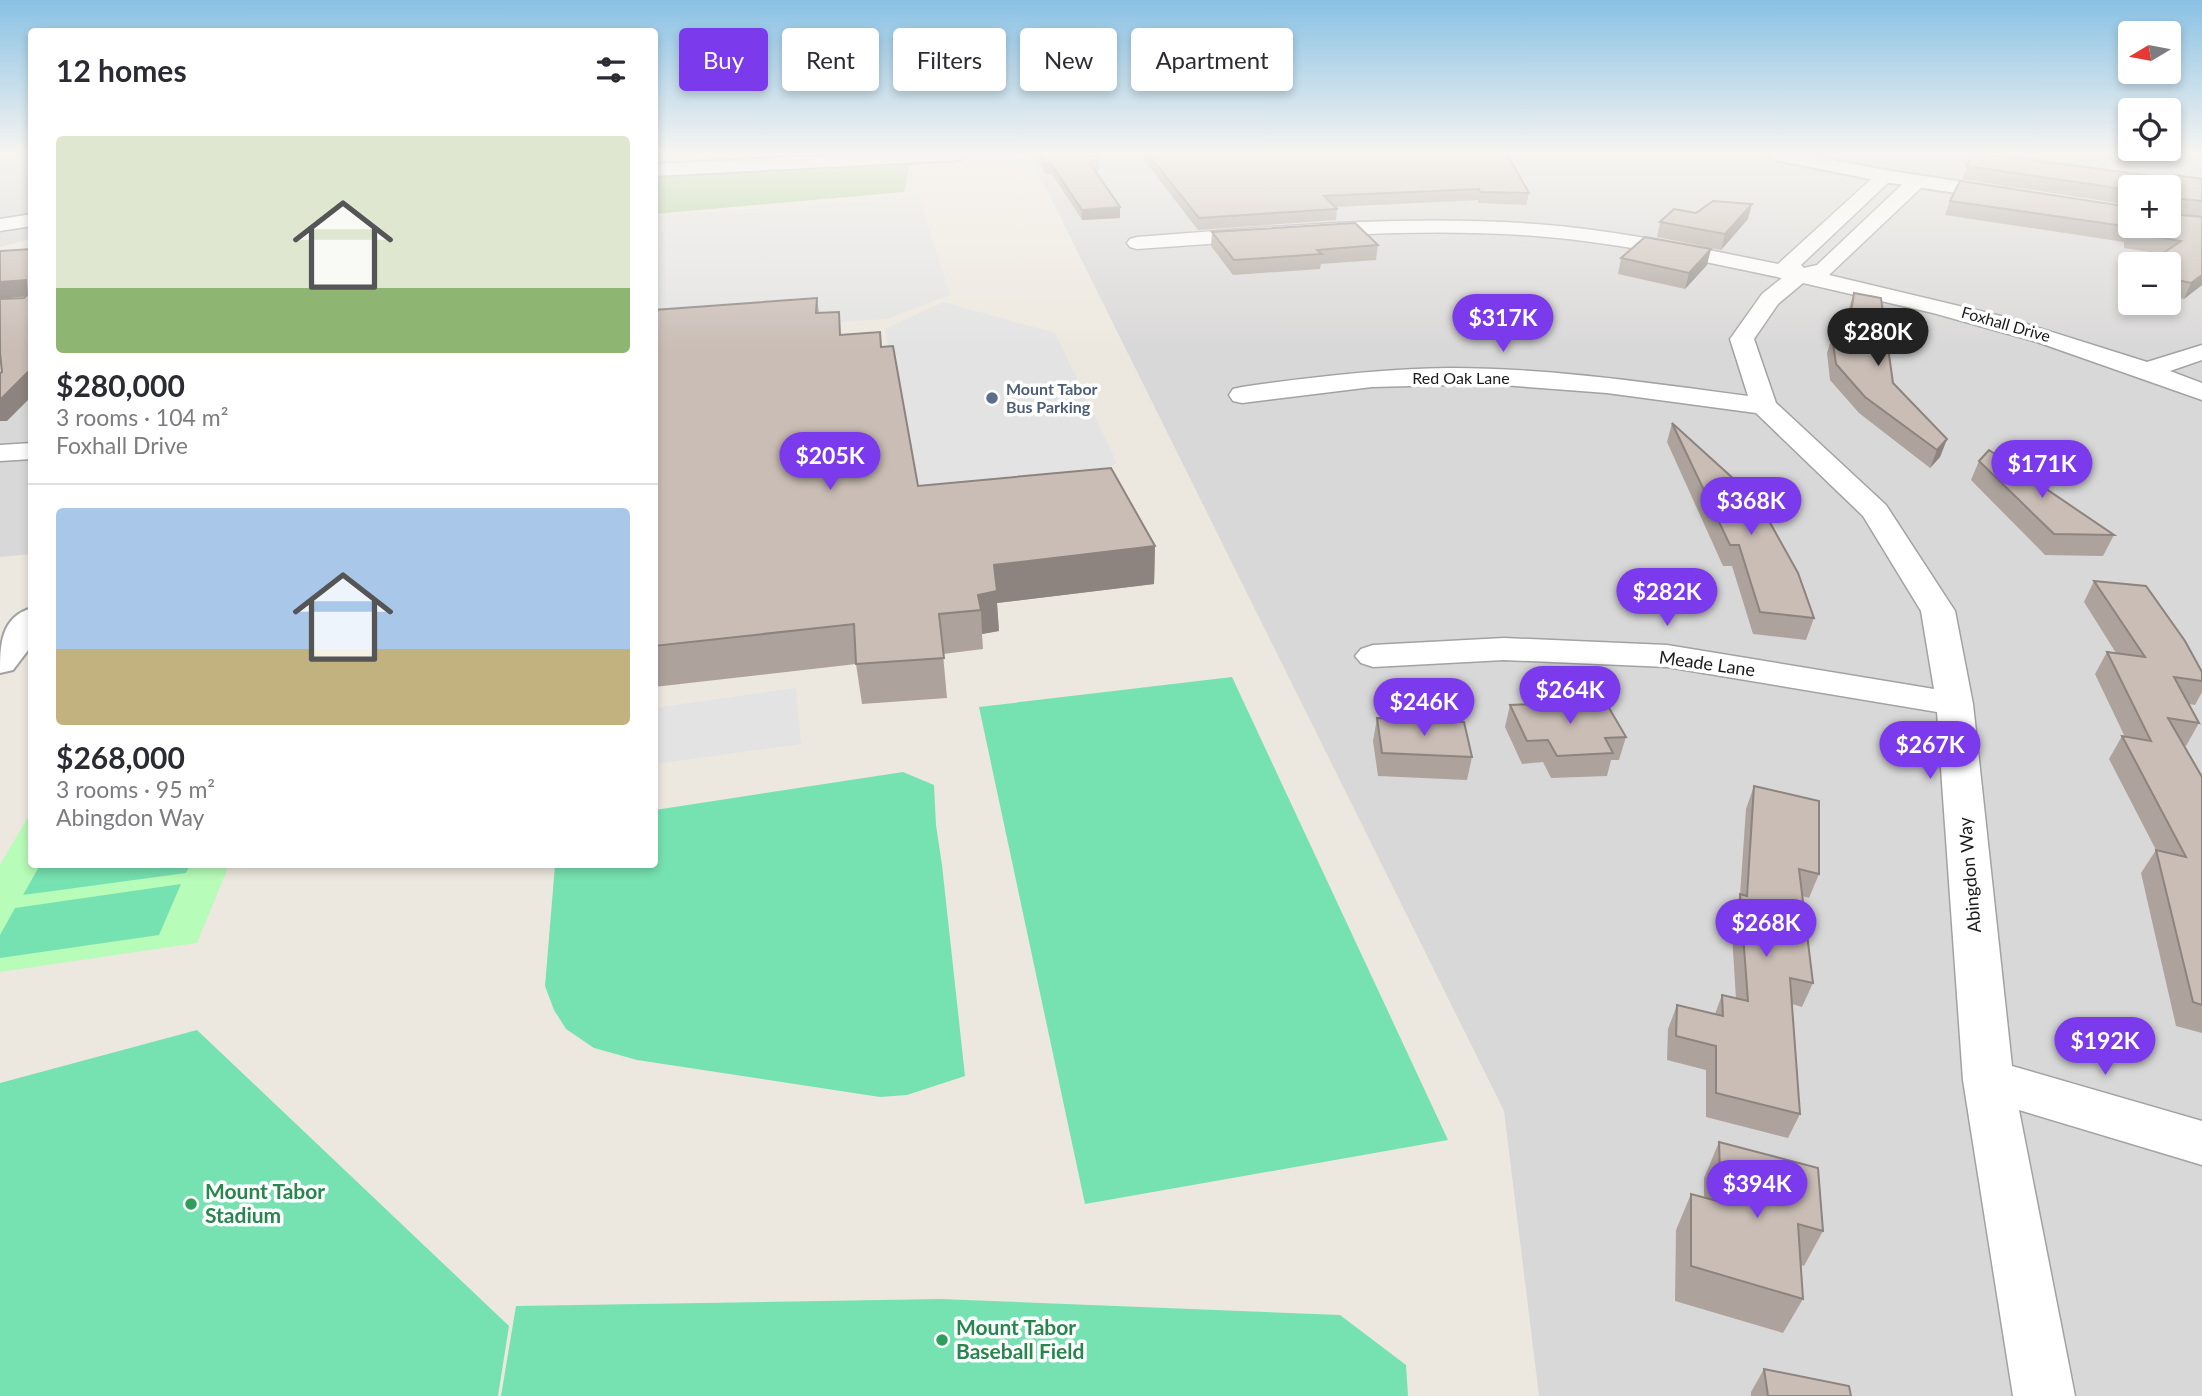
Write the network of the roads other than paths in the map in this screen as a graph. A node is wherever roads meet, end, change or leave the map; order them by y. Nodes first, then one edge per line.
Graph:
1 (1838, 219) edge
2 (1877, 219) edge
3 (28, 221) edge
4 (0, 225) edge
5 (1137, 243) dead end
6 (1800, 275) junction
7 (2202, 352) edge
8 (2148, 370) junction
9 (2202, 392) edge
10 (1242, 395) dead end
11 (1764, 406) junction
12 (28, 451) edge
13 (0, 453) edge
14 (28, 624) edge
15 (1373, 656) dead end
16 (0, 662) edge
17 (1955, 705) junction
18 (1988, 1080) junction
19 (2202, 1143) edge
20 (2044, 1396) edge

1 - 6 street
2 - 6 street, Abingdon Way
3 - 4 street
5 - 6 street, Foxhall Drive
6 - 8 street, Foxhall Drive
6 - 11 street, Abingdon Way
7 - 8 street
8 - 9 street, Foxhall Drive
10 - 11 street, Red Oak Lane
11 - 17 street, Abingdon Way
12 - 13 street
14 - 16 street
15 - 17 street, Meade Lane
17 - 18 street, Abingdon Way
18 - 19 street
18 - 20 street, Abingdon Way

